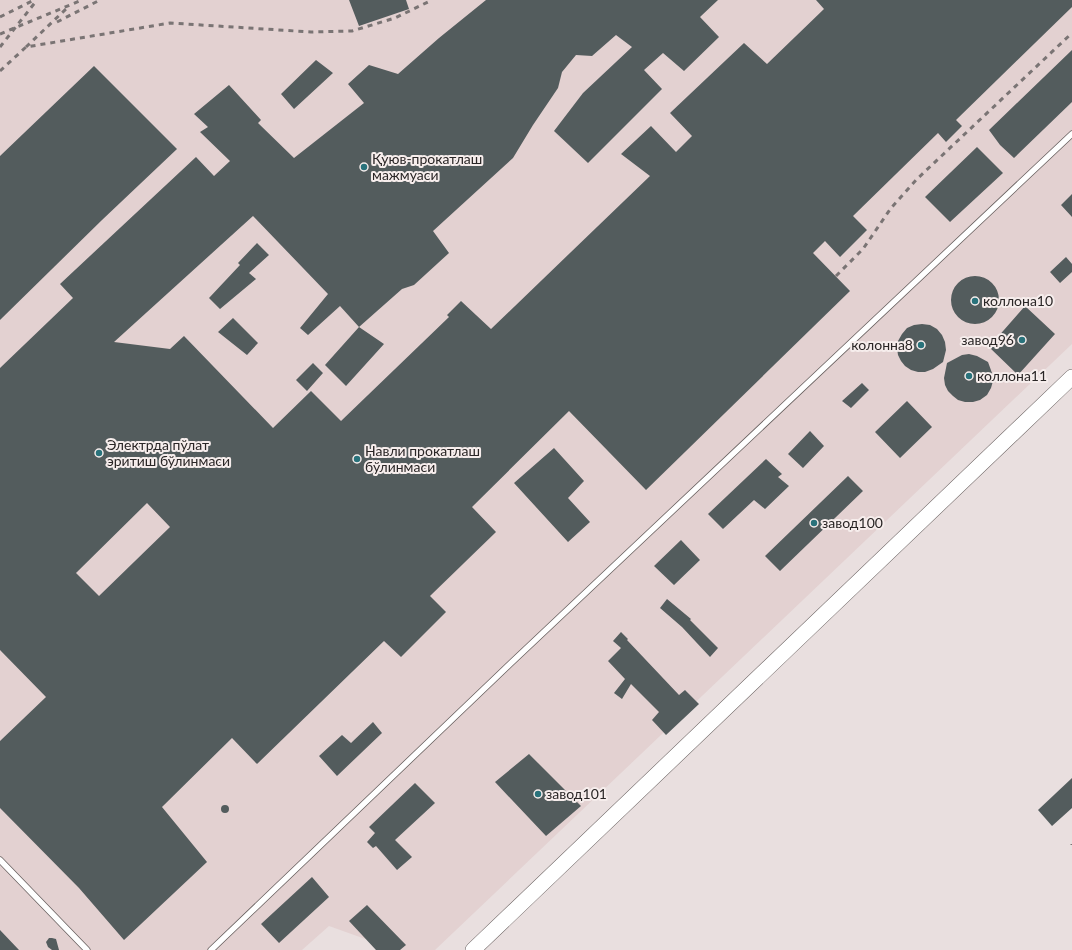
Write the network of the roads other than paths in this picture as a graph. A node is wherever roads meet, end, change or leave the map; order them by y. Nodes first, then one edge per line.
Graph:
1 (1072, 134) edge
2 (1072, 377) edge
3 (0, 860) edge
4 (87, 950) edge
5 (211, 950) edge
6 (473, 950) edge

1 - 5 lane
2 - 6 street
3 - 4 lane

